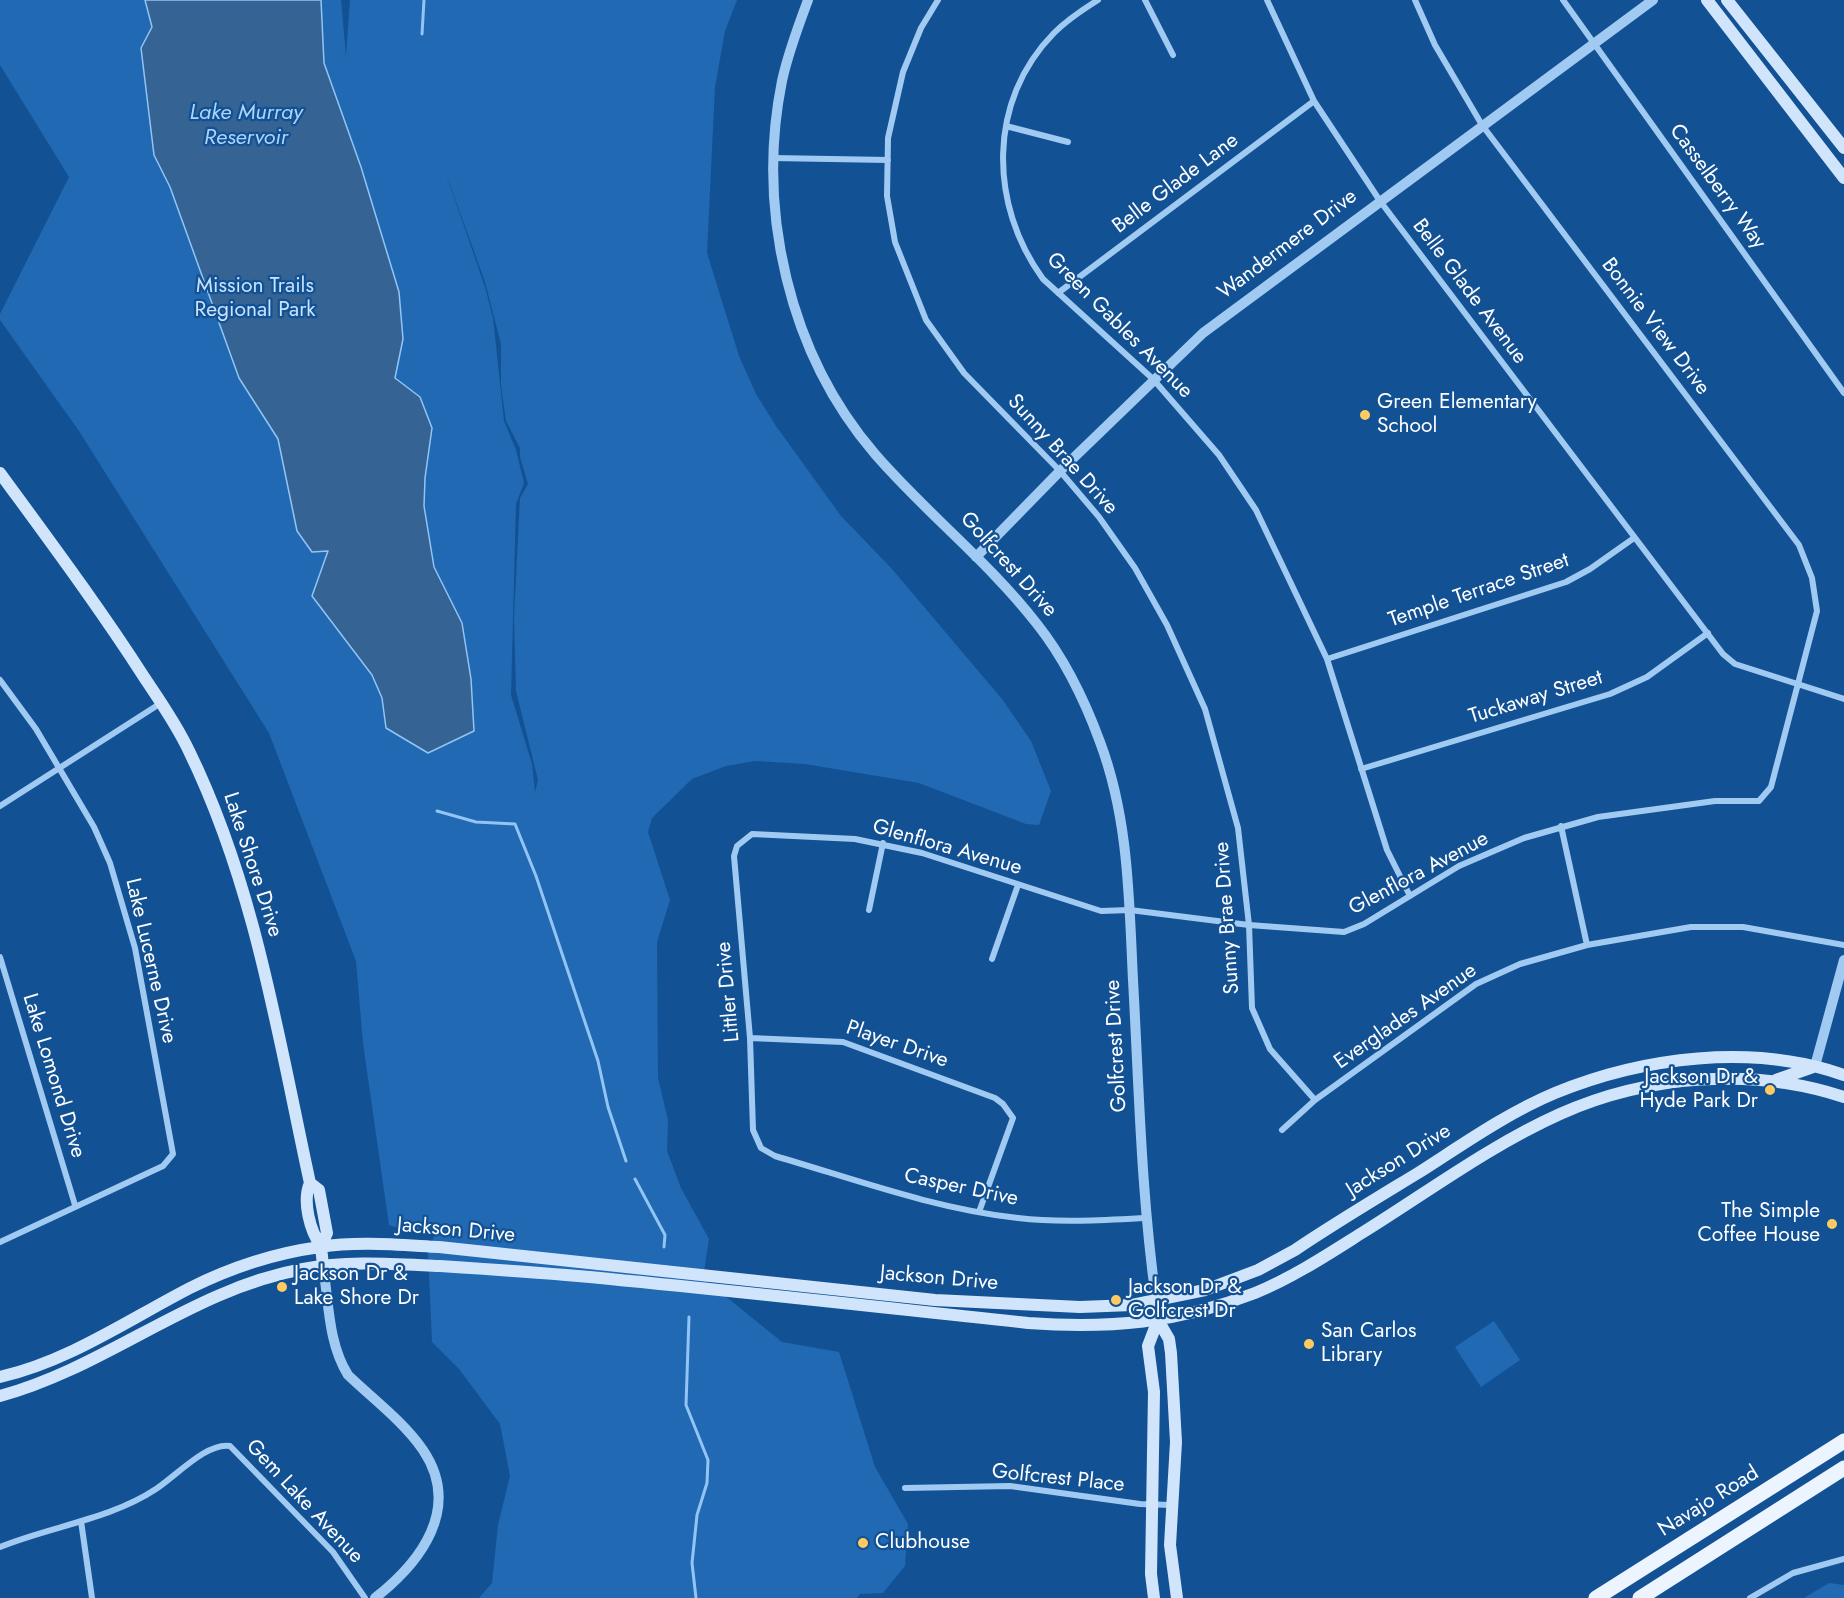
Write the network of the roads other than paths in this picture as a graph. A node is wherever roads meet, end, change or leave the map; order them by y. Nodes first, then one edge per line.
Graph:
1 (808, 0) edge
2 (938, 0) edge
3 (1098, 0) edge
4 (1145, 0) edge
5 (1267, 0) edge
6 (1415, 0) edge
7 (1563, 0) edge
8 (1653, 0) edge
9 (1707, 0) edge
10 (1727, 0) edge
11 (1593, 42) junction
12 (1173, 55) dead end
13 (1314, 101) junction
14 (1482, 125) junction
15 (1006, 126) junction
16 (1068, 142) dead end
17 (1844, 148) edge
18 (774, 158) junction
19 (888, 160) junction
20 (1844, 178) edge
21 (1380, 201) junction
22 (1058, 293) junction
23 (1154, 379) junction
24 (1844, 393) edge
25 (1060, 471) junction
26 (0, 473) edge
27 (1634, 538) junction
28 (976, 557) junction
29 (1708, 633) junction
30 (1327, 659) junction
31 (0, 680) edge
32 (1797, 686) junction
33 (1844, 699) edge
34 (161, 702) junction
35 (58, 769) junction
36 (1361, 769) junction
37 (0, 806) edge
38 (1561, 826) junction
39 (761, 833) joint
40 (883, 843) junction
41 (1018, 885) junction
42 (1410, 896) junction
43 (869, 910) dead end
44 (1130, 910) junction
45 (1249, 926) junction
46 (1587, 945) junction
47 (1844, 945) edge
48 (0, 957) edge
49 (992, 959) dead end
50 (1844, 960) edge
51 (750, 1038) junction
52 (1815, 1066) junction
53 (1841, 1074) edge
54 (1772, 1082) junction
55 (1812, 1088) junction
56 (1844, 1097) edge
57 (1315, 1101) junction
58 (1282, 1130) dead end
59 (775, 1156) joint
60 (75, 1205) junction
61 (979, 1212) junction
62 (1145, 1218) junction
63 (0, 1242) edge
64 (321, 1246) junction
65 (323, 1266) junction
66 (1156, 1299) junction
67 (1158, 1320) junction
68 (0, 1377) edge
69 (0, 1396) edge
70 (1844, 1441) edge
71 (1844, 1468) edge
72 (1763, 1484) junction
73 (905, 1488) dead end
74 (1152, 1505) junction
75 (1171, 1505) junction
76 (81, 1521) junction
77 (0, 1547) edge
78 (1844, 1558) edge
79 (1672, 1578) junction
80 (92, 1598) edge
81 (365, 1598) edge
82 (375, 1598) edge
83 (1154, 1598) edge
84 (1177, 1598) edge
85 (1596, 1598) edge
86 (1640, 1598) edge
87 (1750, 1598) edge

1 - 18 street, Golfcrest Drive
2 - 19 street, Sunny Brae Drive
3 - 15 street, Green Gables Avenue
4 - 12 street
5 - 13 street, Belle Glade Avenue
6 - 14 street, Bonnie View Drive
7 - 11 street, Casselberry Way
8 - 11 street, Wandermere Drive
9 - 20 main road
10 - 17 main road
11 - 14 street, Wandermere Drive
11 - 24 street, Casselberry Way
13 - 21 street, Belle Glade Avenue
13 - 22 street, Belle Glade Lane
14 - 21 street, Wandermere Drive
14 - 32 street, Bonnie View Drive
15 - 16 street
15 - 22 street, Green Gables Avenue
18 - 19 street
18 - 28 street, Golfcrest Drive
19 - 25 street, Sunny Brae Drive
21 - 23 street, Wandermere Drive
21 - 27 street, Belle Glade Avenue
22 - 23 street, Green Gables Avenue
23 - 25 street, Wandermere Drive
23 - 30 street, Green Gables Avenue
25 - 28 street, Wandermere Drive
25 - 45 street, Sunny Brae Drive
26 - 34 main road, Lake Shore Drive
27 - 29 street, Belle Glade Avenue
27 - 30 street, Temple Terrace Street
28 - 44 street, Golfcrest Drive
29 - 32 street, Belle Glade Avenue
29 - 36 street, Tuckaway Street
30 - 36 street, Green Gables Avenue
31 - 35 street, Lake Lucerne Drive
32 - 33 street, Belle Glade Avenue
32 - 38 street, Glenflora Avenue
34 - 35 street
34 - 64 main road, Lake Shore Drive
35 - 37 street
35 - 60 street, Lake Lucerne Drive
36 - 42 street, Green Gables Avenue
38 - 42 street, Glenflora Avenue
38 - 46 street
39 - 40 street, Glenflora Avenue
39 - 51 street, Littler Drive
40 - 41 street, Glenflora Avenue
40 - 43 street
41 - 44 street, Glenflora Avenue
41 - 49 street
42 - 45 street, Glenflora Avenue
44 - 45 street, Glenflora Avenue
44 - 62 street, Golfcrest Drive
45 - 57 street, Sunny Brae Drive
46 - 47 street, Everglades Avenue
46 - 57 street, Everglades Avenue
48 - 60 street, Lake Lomond Drive
50 - 52 street
51 - 59 street, Littler Drive
51 - 61 street, Player Drive
52 - 53 main road, Jackson Drive
52 - 54 main road
52 - 66 main road, Jackson Drive
53 - 55 main road
54 - 55 main road, Jackson Drive
54 - 67 main road, Jackson Drive
55 - 56 main road, Jackson Drive
57 - 58 street, Everglades Avenue
59 - 61 street, Casper Drive
60 - 63 street
61 - 62 street, Casper Drive
62 - 66 street, Golfcrest Drive
64 - 65 main road, Lake Shore Drive
64 - 66 main road, Jackson Drive
64 - 68 main road, Jackson Drive
65 - 67 main road, Jackson Drive
65 - 69 main road, Jackson Drive
65 - 82 street, Lake Shore Drive
66 - 67 main road, Golfcrest Drive
67 - 74 main road, Golfcrest Drive
67 - 75 main road, Golfcrest Drive
70 - 72 main road, Navajo Road
71 - 79 main road, Navajo Road
72 - 79 main road
72 - 85 main road, Navajo Road
73 - 74 street, Golfcrest Place
74 - 75 street, Golfcrest Place
74 - 83 main road, Golfcrest Drive
75 - 84 main road, Golfcrest Drive
76 - 77 street
76 - 80 street
76 - 81 street, Gem Lake Avenue
78 - 87 street
79 - 86 main road, Navajo Road

